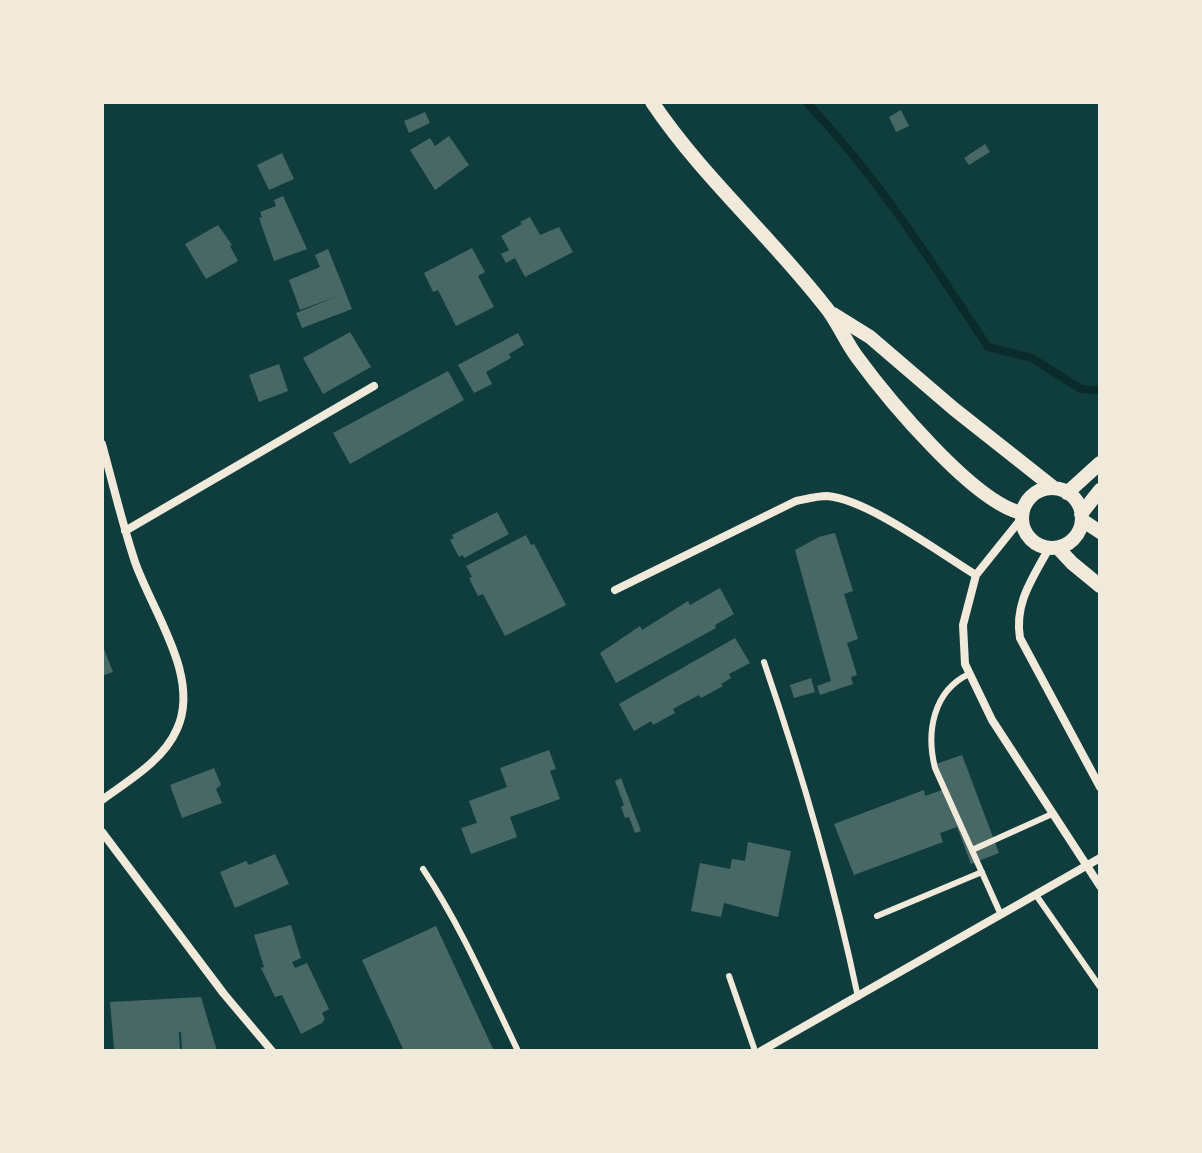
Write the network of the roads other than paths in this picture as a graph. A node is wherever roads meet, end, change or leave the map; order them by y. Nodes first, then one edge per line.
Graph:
1 (652, 102) edge
2 (829, 311) junction
3 (374, 386) dead end
4 (102, 444) edge
5 (1100, 463) edge
6 (1060, 490) junction
7 (1100, 490) edge
8 (1022, 516) junction
9 (1081, 517) junction
10 (125, 531) junction
11 (1100, 532) edge
12 (1054, 548) junction
13 (976, 575) junction
14 (1100, 586) edge
15 (615, 590) dead end
16 (764, 662) dead end
17 (969, 674) junction
18 (1100, 787) edge
19 (102, 800) edge
20 (1052, 814) junction
21 (102, 832) edge
22 (972, 850) junction
23 (1100, 858) edge
24 (1086, 867) junction
25 (423, 869) dead end
26 (982, 872) junction
27 (1100, 886) edge
28 (1036, 895) junction
29 (1001, 915) junction
30 (877, 916) dead end
31 (729, 976) dead end
32 (1100, 987) edge
33 (858, 997) junction
34 (272, 1051) edge
35 (518, 1051) edge
36 (758, 1051) edge

1 - 2 street
2 - 6 street
2 - 8 street
3 - 10 street
4 - 10 street
5 - 6 street
6 - 8 street
6 - 9 street
7 - 9 street
8 - 12 street
8 - 13 street
9 - 11 street
9 - 12 street
10 - 19 street
12 - 14 street
12 - 18 street
13 - 15 street
13 - 17 street
16 - 33 lane
17 - 20 street
17 - 22 lane
20 - 22 lane
20 - 24 street
21 - 34 street
22 - 26 lane
23 - 24 street
24 - 27 street
24 - 28 street
25 - 35 lane
26 - 29 lane
26 - 30 lane
28 - 29 street
28 - 32 lane
29 - 33 street
31 - 36 lane
33 - 36 street

